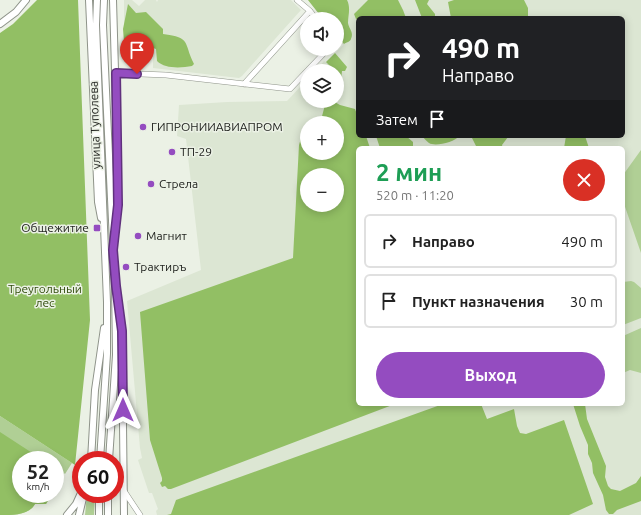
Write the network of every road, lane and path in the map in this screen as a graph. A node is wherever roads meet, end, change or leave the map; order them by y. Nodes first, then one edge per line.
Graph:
1 (26, 0) edge
2 (89, 0) edge
3 (97, 0) edge
4 (104, 0) edge
5 (113, 0) edge
6 (297, 0) edge
7 (310, 11) joint
8 (0, 24) edge
9 (321, 56) edge
10 (313, 64) edge
11 (116, 73) junction
12 (300, 78) edge
13 (244, 84) junction
14 (106, 250) junction
15 (113, 250) junction
16 (116, 286) junction
17 (107, 302) junction
18 (92, 451) edge
19 (101, 451) edge
20 (110, 451) edge
21 (123, 451) edge
22 (124, 491) edge
23 (77, 503) edge
24 (81, 503) edge
25 (99, 503) edge
26 (108, 503) edge
27 (124, 503) edge
28 (67, 515) edge
29 (79, 515) edge
30 (99, 515) edge
31 (108, 515) edge
32 (124, 515) edge
33 (140, 515) edge

1 - 8 main road
2 - 14 main road, улица Туполева
3 - 14 main road, улица Туполева
4 - 15 main road, улица Туполева
5 - 11 main road, улица Туполева
6 - 7 street
7 - 13 street
9 - 10 street
11 - 13 street
11 - 15 main road, улица Туполева
12 - 13 street
14 - 17 main road, улица Туполева
15 - 16 main road, улица Туполева
16 - 20 main road, улица Туполева
16 - 21 main road, улица Туполева
17 - 18 main road, улица Туполева
17 - 19 main road, улица Туполева
22 - 33 street
23 - 28 main road
24 - 29 main road
25 - 30 main road
26 - 31 main road
27 - 32 main road, улица Туполева

